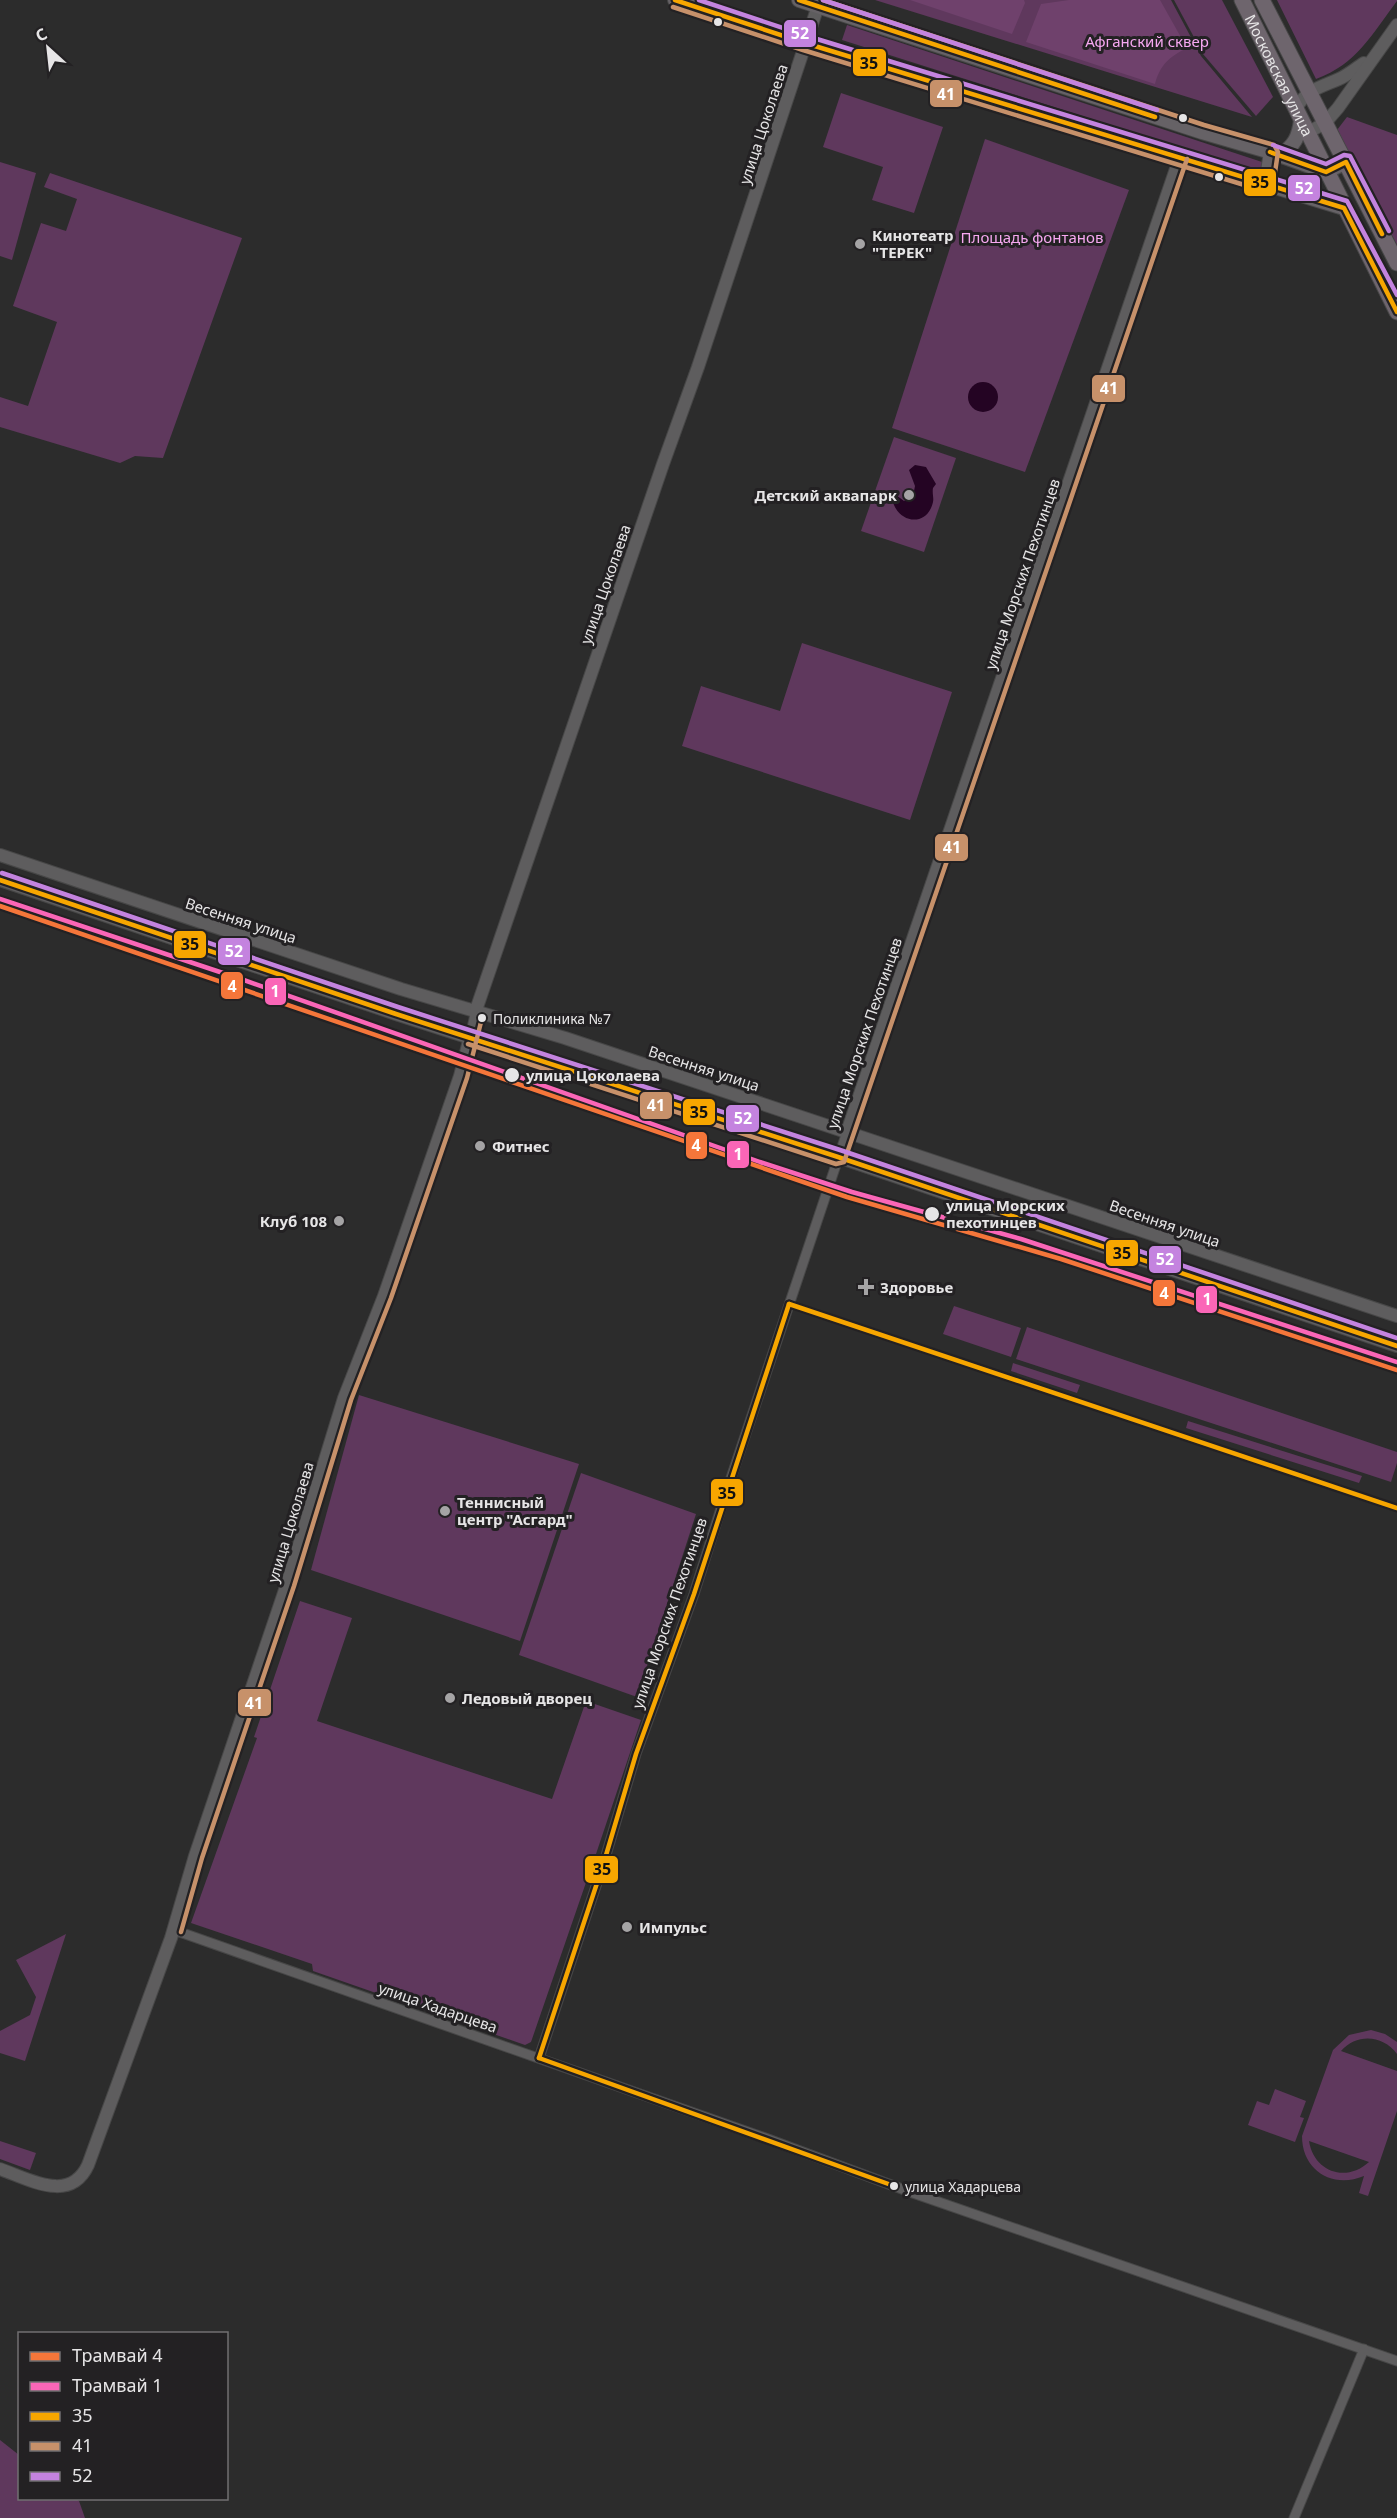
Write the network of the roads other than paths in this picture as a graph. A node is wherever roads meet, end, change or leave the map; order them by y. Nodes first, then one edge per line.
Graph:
1 (675, 0) edge
2 (799, 0) edge
3 (1242, 0) edge
4 (1262, 0) edge
5 (819, 3) edge
6 (1397, 25) edge
7 (805, 43) junction
8 (1373, 57) junction
9 (1309, 92) junction
10 (1302, 121) junction
11 (1326, 123) junction
12 (1276, 154) junction
13 (1180, 158) junction
14 (1346, 162) junction
15 (1326, 172) junction
16 (1266, 183) junction
17 (1344, 208) junction
18 (1397, 263) edge
19 (1397, 312) edge
20 (0, 855) edge
21 (0, 880) edge
22 (476, 1010) junction
23 (470, 1037) junction
24 (847, 1132) junction
25 (838, 1157) junction
26 (1397, 1316) edge
27 (1397, 1346) edge
28 (174, 1930) junction
29 (539, 2058) junction
30 (0, 2169) edge
31 (1364, 2349) junction
32 (1397, 2361) edge
33 (1294, 2518) edge

1 - 7 main road
2 - 5 main road
3 - 10 highway, Московская улица
4 - 9 highway, Московская улица
5 - 7 street, улица Цоколаева
5 - 12 main road
6 - 8 street
7 - 13 main road
7 - 22 street, улица Цоколаева
8 - 9 street
8 - 11 street
9 - 10 street
9 - 11 highway, Московская улица
10 - 11 street
10 - 12 main road
10 - 15 highway, Московская улица
11 - 14 highway, Московская улица
12 - 15 main road
12 - 16 main road
13 - 16 main road
13 - 24 street, улица Морских Пехотинцев
14 - 15 main road
14 - 18 highway, Московская улица
15 - 17 highway, Московская улица
16 - 17 main road
17 - 19 highway, Московская улица
20 - 22 street, Весенняя улица
21 - 23 street
22 - 23 street, улица Цоколаева
22 - 24 street, Весенняя улица
23 - 25 street
23 - 28 street, улица Цоколаева
24 - 25 street, улица Морских Пехотинцев
24 - 26 street, Весенняя улица
25 - 27 street
25 - 29 street, улица Морских Пехотинцев
28 - 29 street, улица Хадарцева
28 - 30 street
29 - 31 street, улица Хадарцева
31 - 32 street, улица Хадарцева
31 - 33 street

